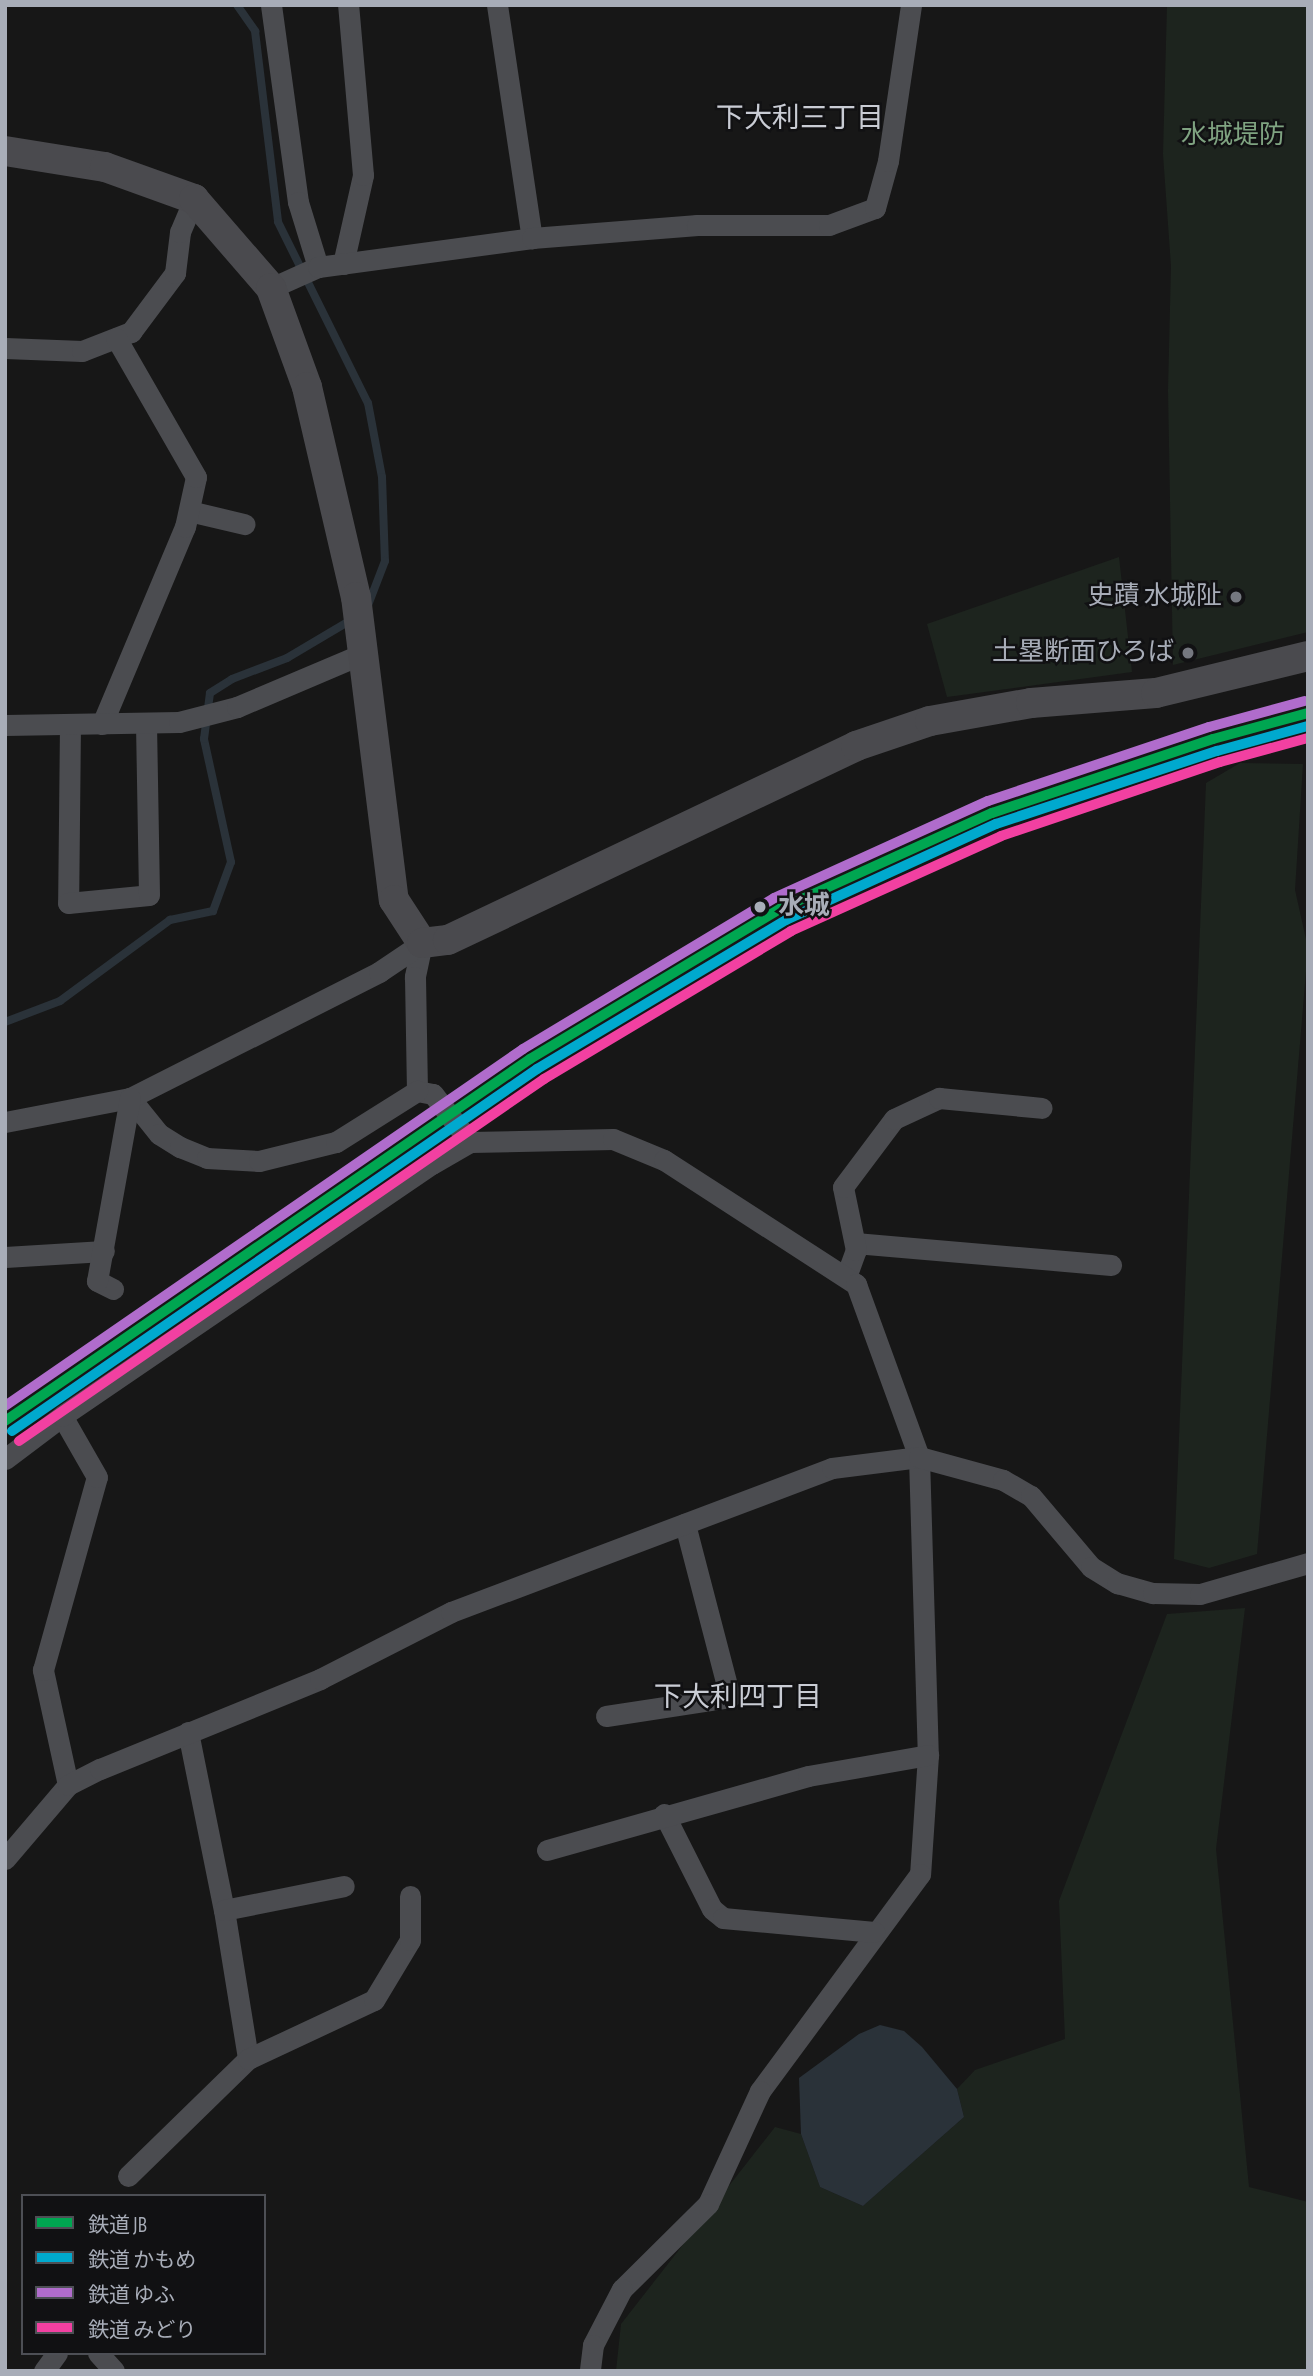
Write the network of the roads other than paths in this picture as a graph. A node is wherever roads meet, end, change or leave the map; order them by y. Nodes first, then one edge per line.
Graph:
1 (271, 5) edge
2 (348, 5) edge
3 (497, 5) edge
4 (911, 5) edge
5 (5, 151) edge
6 (194, 199) junction
7 (532, 238) junction
8 (343, 264) junction
9 (318, 267) junction
10 (271, 288) junction
11 (116, 338) junction
12 (5, 348) edge
13 (189, 511) junction
14 (244, 524) dead end
15 (362, 648) junction
16 (1308, 656) edge
17 (70, 724) junction
18 (102, 724) junction
19 (146, 724) junction
20 (5, 725) edge
21 (422, 943) junction
22 (417, 1091) junction
23 (130, 1098) junction
24 (1042, 1108) dead end
25 (5, 1122) edge
26 (470, 1142) junction
27 (855, 1242) junction
28 (104, 1251) junction
29 (5, 1256) edge
30 (1111, 1265) dead end
31 (846, 1277) junction
32 (113, 1289) dead end
33 (62, 1416) junction
34 (919, 1458) junction
35 (5, 1459) edge
36 (685, 1524) junction
37 (1308, 1563) edge
38 (606, 1716) dead end
39 (188, 1732) junction
40 (928, 1755) junction
41 (68, 1785) junction
42 (664, 1814) junction
43 (547, 1850) dead end
44 (5, 1859) edge
45 (344, 1886) dead end
46 (410, 1896) dead end
47 (224, 1910) junction
48 (874, 1933) junction
49 (248, 2059) junction
50 (128, 2176) dead end
51 (56, 2355) edge
52 (100, 2355) edge
53 (44, 2371) edge
54 (114, 2371) edge
55 (590, 2371) edge

1 - 9 street
2 - 8 street
3 - 7 street
4 - 7 street
5 - 6 street
6 - 10 street
6 - 11 street
7 - 8 street
8 - 9 street
9 - 10 street
10 - 15 street
11 - 12 street
11 - 13 street
13 - 14 street
13 - 18 street
15 - 19 street
15 - 21 street
16 - 21 street
17 - 18 street
17 - 19 street
17 - 20 street
18 - 19 street
21 - 22 street
21 - 23 street
22 - 23 street
22 - 26 street
23 - 25 street
23 - 28 street
24 - 27 street
26 - 31 street
26 - 33 street
27 - 30 street
27 - 31 street
28 - 29 street
28 - 32 street
31 - 34 street
33 - 35 street
33 - 41 street
34 - 36 street
34 - 37 street
34 - 40 street
36 - 38 street
36 - 39 street
39 - 41 street
39 - 47 street
40 - 42 street
40 - 48 street
41 - 44 street
42 - 43 street
42 - 48 street
45 - 47 street
46 - 49 street
47 - 49 street
48 - 55 street
49 - 50 street
51 - 53 street
52 - 54 street

